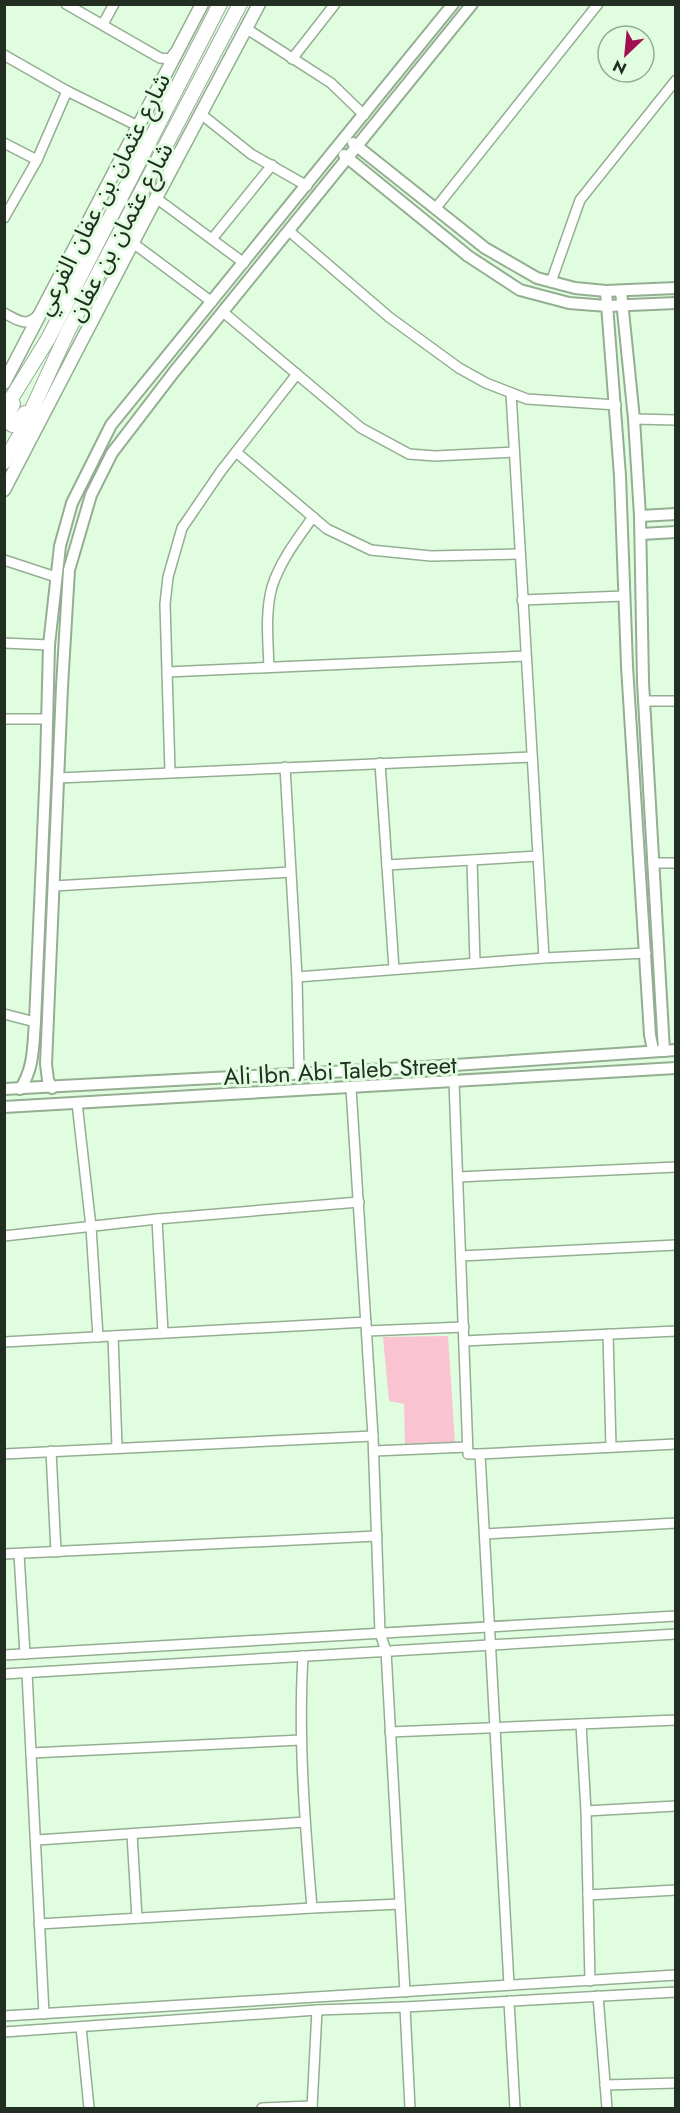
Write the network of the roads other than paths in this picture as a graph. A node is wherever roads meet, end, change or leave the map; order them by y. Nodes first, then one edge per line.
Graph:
1 (66, 4) edge
2 (114, 4) edge
3 (202, 4) edge
4 (220, 4) edge
5 (240, 4) edge
6 (248, 4) edge
7 (260, 4) edge
8 (336, 4) edge
9 (453, 4) edge
10 (472, 4) edge
11 (598, 4) edge
12 (103, 24) junction
13 (247, 29) junction
14 (186, 36) junction
15 (4, 55) edge
16 (292, 59) junction
17 (675, 80) edge
18 (200, 81) junction
19 (67, 91) junction
20 (201, 114) junction
21 (364, 115) junction
22 (138, 126) junction
23 (346, 138) junction
24 (4, 143) edge
25 (358, 147) junction
26 (337, 149) junction
27 (348, 158) junction
28 (37, 160) junction
29 (272, 165) junction
30 (115, 169) junction
31 (307, 186) junction
32 (144, 188) junction
33 (156, 198) junction
34 (435, 209) junction
35 (4, 218) edge
36 (289, 231) junction
37 (212, 239) junction
38 (133, 243) junction
39 (244, 263) junction
40 (551, 282) junction
41 (675, 288) edge
42 (606, 291) junction
43 (621, 291) junction
44 (212, 302) junction
45 (675, 303) edge
46 (45, 306) junction
47 (607, 306) junction
48 (622, 307) junction
49 (223, 312) junction
50 (4, 314) edge
51 (68, 331) junction
52 (48, 339) junction
53 (83, 339) junction
54 (297, 374) junction
55 (4, 383) edge
56 (511, 393) junction
57 (616, 405) junction
58 (4, 410) edge
59 (634, 419) junction
60 (675, 420) edge
61 (4, 430) edge
62 (4, 451) edge
63 (236, 452) junction
64 (513, 452) junction
65 (4, 462) edge
66 (4, 490) edge
67 (675, 514) edge
68 (640, 516) junction
69 (313, 517) junction
70 (675, 532) edge
71 (641, 534) junction
72 (519, 554) junction
73 (4, 560) edge
74 (56, 577) junction
75 (624, 596) junction
76 (522, 600) junction
77 (4, 643) edge
78 (49, 645) junction
79 (526, 656) junction
80 (269, 667) junction
81 (167, 672) junction
82 (644, 700) junction
83 (675, 701) edge
84 (4, 718) edge
85 (47, 719) junction
86 (532, 757) junction
87 (380, 763) junction
88 (285, 767) junction
89 (170, 772) junction
90 (58, 778) junction
91 (538, 856) junction
92 (472, 860) junction
93 (653, 863) junction
94 (675, 863) edge
95 (387, 865) junction
96 (290, 872) junction
97 (54, 886) junction
98 (646, 952) junction
99 (544, 957) junction
100 (475, 963) junction
101 (394, 969) junction
102 (297, 977) junction
103 (4, 1014) edge
104 (35, 1022) junction
105 (664, 1050) edge
106 (32, 1063) junction
107 (46, 1064) junction
108 (675, 1068) edge
109 (299, 1073) junction
110 (454, 1082) junction
111 (52, 1088) junction
112 (351, 1088) junction
113 (4, 1089) edge
114 (20, 1089) junction
115 (77, 1103) junction
116 (4, 1107) edge
117 (675, 1167) edge
118 (458, 1178) junction
119 (359, 1202) junction
120 (157, 1219) junction
121 (91, 1227) junction
122 (4, 1236) edge
123 (675, 1245) edge
124 (461, 1256) junction
125 (367, 1326) junction
126 (464, 1327) junction
127 (675, 1331) edge
128 (163, 1333) junction
129 (608, 1334) junction
130 (113, 1336) junction
131 (98, 1337) junction
132 (464, 1341) junction
133 (4, 1342) edge
134 (374, 1436) junction
135 (675, 1444) edge
136 (117, 1447) junction
137 (467, 1447) junction
138 (611, 1447) junction
139 (51, 1451) junction
140 (374, 1451) junction
141 (4, 1454) edge
142 (480, 1454) junction
143 (675, 1524) edge
144 (485, 1534) junction
145 (377, 1536) junction
146 (56, 1552) junction
147 (4, 1554) edge
148 (19, 1554) junction
149 (675, 1616) edge
150 (489, 1627) junction
151 (380, 1633) junction
152 (675, 1634) edge
153 (490, 1645) junction
154 (386, 1651) junction
155 (25, 1654) junction
156 (4, 1655) edge
157 (303, 1656) junction
158 (27, 1672) junction
159 (4, 1674) edge
160 (675, 1720) edge
161 (581, 1724) junction
162 (495, 1728) junction
163 (390, 1732) junction
164 (301, 1740) junction
165 (31, 1753) junction
166 (675, 1806) edge
167 (586, 1811) junction
168 (304, 1822) junction
169 (132, 1834) junction
170 (37, 1840) junction
171 (675, 1890) edge
172 (588, 1895) junction
173 (400, 1904) junction
174 (312, 1908) junction
175 (137, 1918) junction
176 (39, 1924) junction
177 (675, 1975) edge
178 (590, 1981) junction
179 (509, 1985) junction
180 (405, 1992) junction
181 (675, 1992) edge
182 (598, 1996) junction
183 (509, 2001) junction
184 (405, 2007) junction
185 (317, 2010) junction
186 (44, 2014) junction
187 (4, 2016) edge
188 (81, 2027) junction
189 (4, 2032) edge
190 (675, 2083) edge
191 (605, 2085) junction
192 (312, 2107) edge
193 (89, 2109) edge
194 (262, 2109) edge
195 (410, 2109) edge
196 (515, 2109) edge
197 (607, 2109) edge

1 - 12 street
2 - 12 street
3 - 14 main road, شارع عثمان بن عفان الفرعي
4 - 52 main road, شارع عثمان بن عفان
5 - 18 main road, شارع عثمان بن عفان
6 - 18 main road
7 - 13 main road, شارع عثمان بن عفان الفرعي
8 - 16 street
9 - 21 street
10 - 25 street
11 - 34 street
12 - 14 street
13 - 16 street
13 - 20 main road, شارع عثمان بن عفان الفرعي
14 - 22 main road, شارع عثمان بن عفان الفرعي
15 - 19 street
16 - 21 street
17 - 40 street
18 - 32 main road, شارع عثمان بن عفان
19 - 22 street
19 - 28 street
20 - 29 street
20 - 33 main road, شارع عثمان بن عفان الفرعي
21 - 23 street
22 - 30 main road, شارع عثمان بن عفان الفرعي
23 - 25 street
23 - 26 street
24 - 28 street
25 - 27 street
25 - 34 street
26 - 27 street
26 - 31 street
27 - 36 street
27 - 47 street
28 - 35 street
29 - 31 street
29 - 37 street
30 - 46 main road, شارع عثمان بن عفان الفرعي
30 - 52 main road
31 - 39 street
32 - 51 main road, شارع عثمان بن عفان
32 - 53 main road
33 - 37 street
33 - 38 main road, شارع عثمان بن عفان الفرعي
34 - 40 street
36 - 49 street
36 - 56 street
37 - 39 street
38 - 44 street
38 - 53 main road, شارع عثمان بن عفان الفرعي
39 - 44 street
40 - 42 street
41 - 43 street
42 - 43 street
42 - 47 street
43 - 48 street
44 - 74 street
45 - 48 street
46 - 50 street
46 - 55 main road, شارع عثمان بن عفان الفرعي
47 - 48 street
47 - 57 street
48 - 59 street
49 - 54 street
49 - 90 street
51 - 52 main road
51 - 65 main road, شارع عثمان بن عفان
52 - 58 main road, شارع عثمان بن عفان
53 - 66 main road, شارع عثمان بن عفان الفرعي
54 - 63 street
54 - 64 street
56 - 57 street
56 - 64 street
57 - 75 street
59 - 60 street
59 - 68 street
61 - 62 main road
63 - 69 street
63 - 81 street
64 - 72 street
67 - 68 street
68 - 71 street
69 - 72 street
69 - 80 street
70 - 71 street
71 - 82 street
72 - 76 street
73 - 74 street
74 - 78 street
75 - 76 street
75 - 98 street
76 - 79 street
77 - 78 street
78 - 85 street
79 - 80 street
79 - 86 street
80 - 81 street
81 - 89 street
82 - 83 street
82 - 93 street
84 - 85 street
85 - 104 street
86 - 87 street
86 - 91 street
87 - 88 street
87 - 95 street
88 - 89 street
88 - 96 street
89 - 90 street
90 - 97 street
91 - 92 street
91 - 99 street
92 - 95 street
92 - 100 street
93 - 94 street
93 - 105 street
95 - 101 street
96 - 97 street
96 - 102 street
97 - 107 street
98 - 99 street
98 - 105 street
99 - 100 street
100 - 101 street
101 - 102 street
102 - 109 street
103 - 104 street
104 - 106 street
105 - 109 street, Ali Ibn Abi Taleb Street
106 - 107 street
106 - 114 street
107 - 111 street
108 - 110 street, Ali Ibn Abi Taleb Street
109 - 111 street, Ali Ibn Abi Taleb Street
110 - 112 street, Ali Ibn Abi Taleb Street
110 - 118 street
111 - 114 street, Ali Ibn Abi Taleb Street
112 - 115 street, Ali Ibn Abi Taleb Street
112 - 119 street
113 - 114 street, Ali Ibn Abi Taleb Street
115 - 116 street, Ali Ibn Abi Taleb Street
115 - 121 street
117 - 118 street
118 - 124 street
119 - 120 street
119 - 125 street
120 - 121 street
120 - 128 street
121 - 122 street
121 - 131 street
123 - 124 street
124 - 126 street
125 - 126 street
125 - 128 street
125 - 134 street
126 - 132 street
127 - 129 street
128 - 130 street
129 - 132 street
129 - 138 street
130 - 131 street
130 - 136 street
131 - 133 street
132 - 137 street
134 - 136 street
134 - 140 street
135 - 138 street
136 - 139 street
137 - 140 street
137 - 142 street
138 - 142 street
139 - 141 street
139 - 146 street
140 - 145 street
142 - 144 street
143 - 144 street
144 - 150 street
145 - 146 street
145 - 151 street
146 - 148 street
147 - 148 street
148 - 155 street
149 - 150 street
150 - 151 street
150 - 153 street
151 - 154 street
151 - 155 street
152 - 153 street
153 - 154 street
153 - 162 street
154 - 157 street
154 - 163 street
155 - 156 street
157 - 158 street
157 - 164 street
158 - 159 street
158 - 165 street
160 - 161 street
161 - 162 street
161 - 167 street
162 - 163 street
162 - 179 street
163 - 173 street
164 - 165 street
164 - 168 street
165 - 170 street
166 - 167 street
167 - 172 street
168 - 169 street
168 - 174 street
169 - 170 street
169 - 175 street
170 - 176 street
171 - 172 street
172 - 178 street
173 - 174 street
173 - 180 street
174 - 175 street
175 - 176 street
176 - 186 street
177 - 178 street
178 - 179 street
179 - 180 street
180 - 186 street
181 - 182 street
182 - 183 street
182 - 191 street
183 - 184 street
183 - 196 street
184 - 185 street
184 - 195 street
185 - 188 street
185 - 192 street
186 - 187 street
188 - 189 street
188 - 193 street
190 - 191 street
191 - 197 street
192 - 194 street

